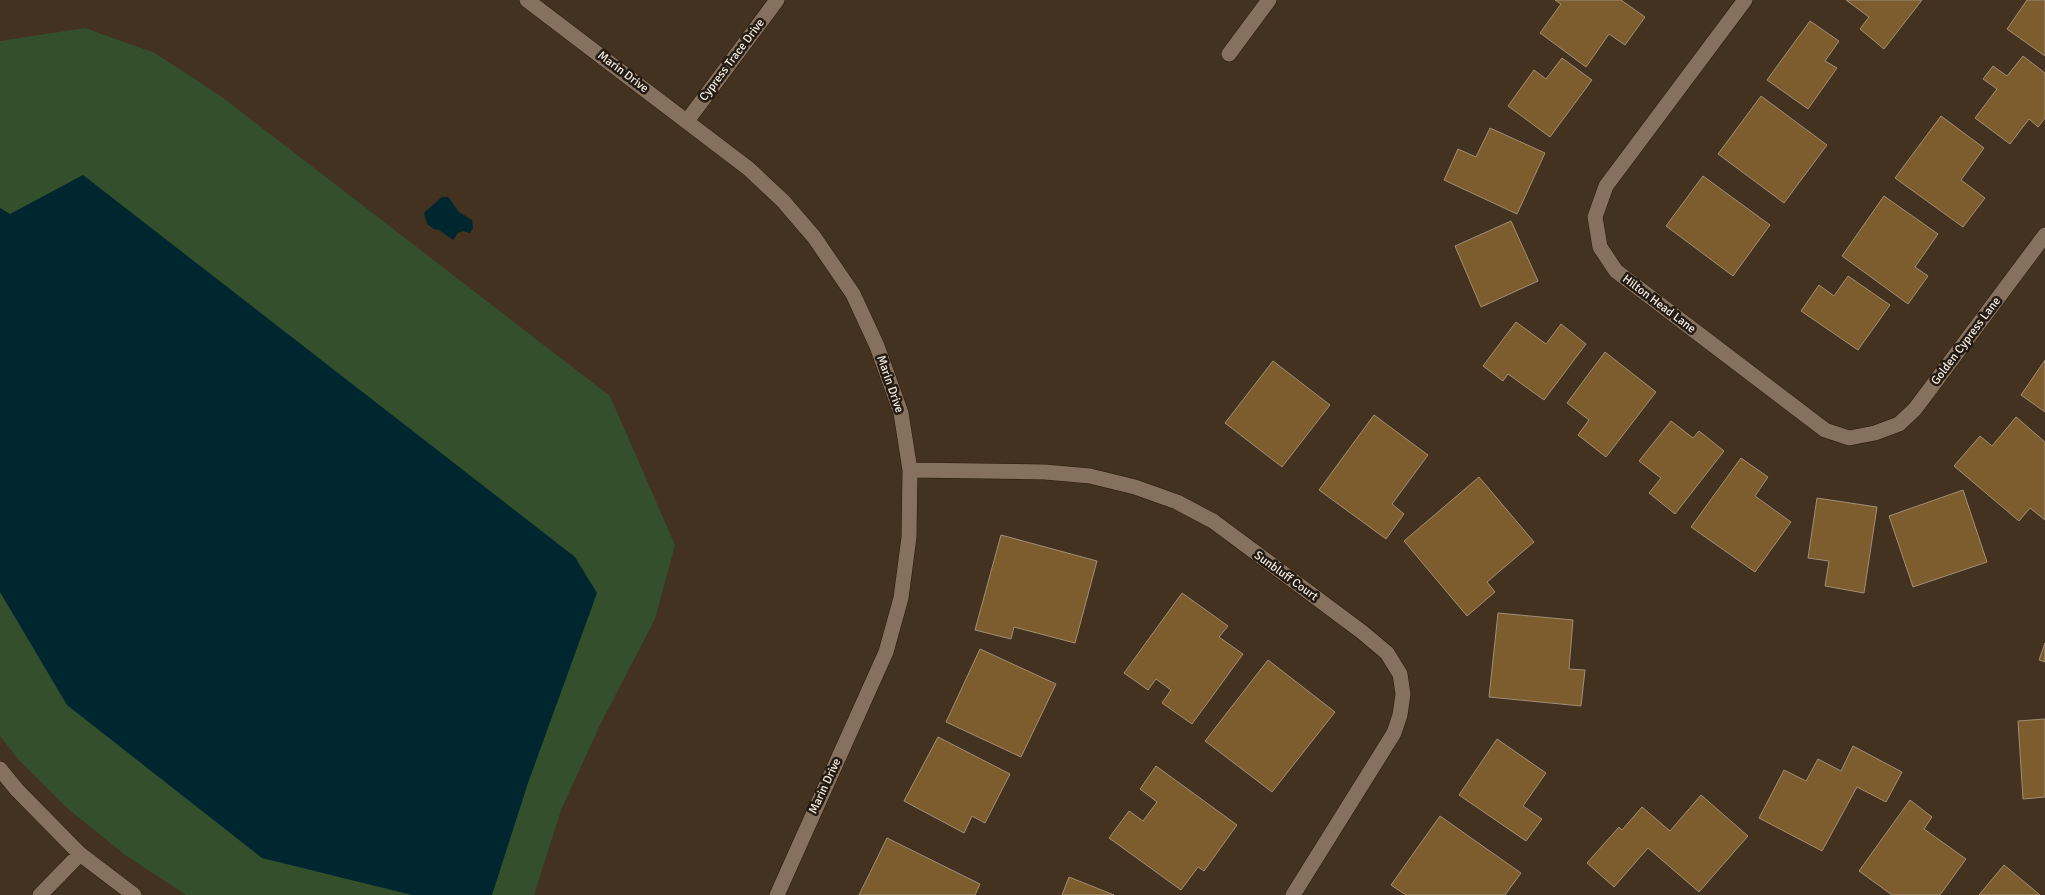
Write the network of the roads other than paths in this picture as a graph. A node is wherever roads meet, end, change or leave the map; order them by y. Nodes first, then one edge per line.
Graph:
1 (527, 0) edge
2 (777, 0) edge
3 (1269, 0) edge
4 (1745, 0) edge
5 (1229, 54) dead end
6 (687, 121) junction
7 (2045, 235) edge
8 (1875, 433) joint
9 (910, 470) junction
10 (0, 769) edge
11 (80, 854) junction
12 (40, 895) edge
13 (134, 895) edge
14 (777, 895) edge
15 (1294, 895) edge

1 - 6 street, Marin Drive
2 - 6 street, Cypress Trace Drive
3 - 5 street
4 - 8 street, Hilton Head Lane
6 - 9 street, Marin Drive
7 - 8 street, Golden Cypress Lane
9 - 14 street, Marin Drive
9 - 15 street, Sunbluff Court
10 - 11 street
11 - 12 street
11 - 13 street

